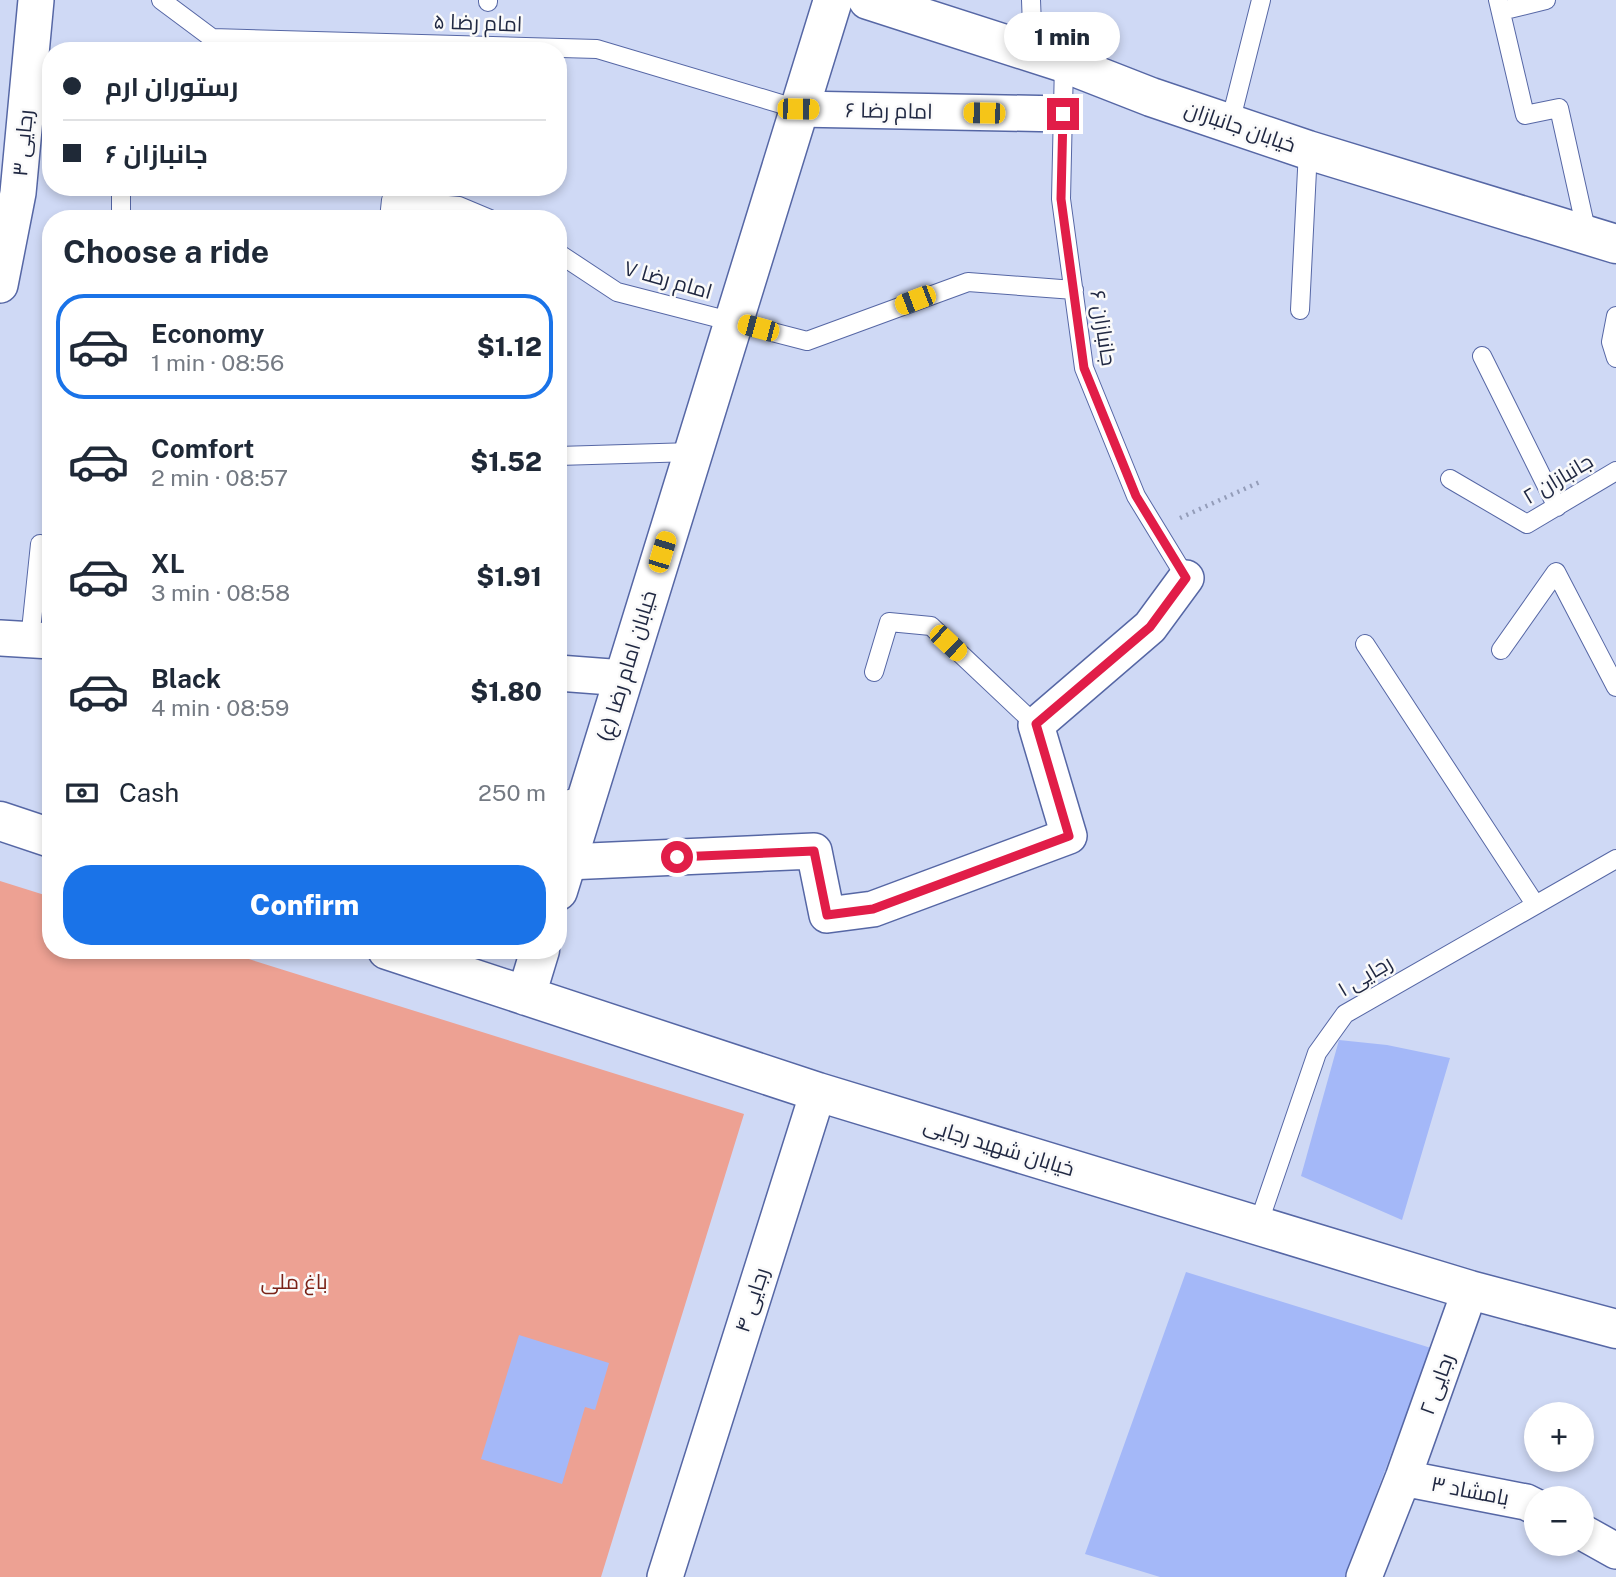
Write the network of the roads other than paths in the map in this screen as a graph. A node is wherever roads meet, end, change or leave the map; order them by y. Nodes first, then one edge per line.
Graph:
1 (36, 0) edge
2 (162, 0) edge
3 (833, 0) edge
4 (868, 0) edge
5 (1031, 0) edge
6 (1261, 0) edge
7 (1546, 0) edge
8 (1499, 5) edge
9 (206, 42) edge
10 (567, 49) edge
11 (1049, 58) junction
12 (798, 109) junction
13 (1063, 114) junction
14 (1230, 123) junction
15 (1308, 150) junction
16 (390, 210) edge
17 (469, 210) edge
18 (1601, 239) edge
19 (567, 259) edge
20 (0, 285) edge
21 (1074, 290) junction
22 (1300, 310) dead end
23 (1616, 316) edge
24 (733, 321) junction
25 (1482, 356) dead end
26 (1616, 358) edge
27 (693, 452) junction
28 (567, 456) edge
29 (1616, 471) edge
30 (1450, 479) dead end
31 (1557, 507) junction
32 (40, 544) dead end
33 (1186, 578) joint
34 (27, 640) edge
35 (1365, 644) dead end
36 (1501, 650) dead end
37 (874, 672) dead end
38 (567, 674) edge
39 (624, 678) junction
40 (1616, 687) edge
41 (1036, 724) junction
42 (573, 798) edge
43 (0, 821) edge
44 (42, 835) edge
45 (567, 845) edge
46 (1616, 859) edge
47 (567, 877) edge
48 (1535, 904) junction
49 (414, 959) edge
50 (537, 959) edge
51 (526, 996) junction
52 (818, 1092) junction
53 (1258, 1226) junction
54 (1470, 1290) junction
55 (1616, 1329) edge
56 (1403, 1478) junction
57 (1524, 1501) edge
58 (1594, 1539) edge
59 (1616, 1551) edge
60 (665, 1577) edge
61 (1364, 1577) edge

1 - 20 street, رجایی ۳
2 - 9 lane, امام رضا ۵
3 - 12 street, خیابان امام رضا (ع)
4 - 11 street, خیابان جانبازان
5 - 11 lane, جانبازان ۶
6 - 14 lane
7 - 8 lane
8 - 18 lane
10 - 12 lane, امام رضا ۵
11 - 13 lane, جانبازان ۶
11 - 14 street, خیابان جانبازان
12 - 13 street, امام رضا ۶
12 - 24 street, خیابان امام رضا (ع)
13 - 21 lane, جانبازان ۶
14 - 15 street, خیابان جانبازان
15 - 18 street, خیابان جانبازان
15 - 22 lane
16 - 17 lane
19 - 24 lane, امام رضا ۷
21 - 24 lane, امام رضا ۷
21 - 33 lane, جانبازان ۶
23 - 26 lane
24 - 27 street, خیابان امام رضا (ع)
25 - 31 lane
27 - 28 lane
27 - 39 street, خیابان امام رضا (ع)
29 - 31 lane, جانبازان ۲
30 - 31 lane, جانبازان ۲
32 - 34 lane
33 - 41 street
35 - 48 lane
36 - 40 lane
37 - 41 lane
38 - 39 street
39 - 42 street, خیابان امام رضا (ع)
41 - 47 street
42 - 45 street, خیابان امام رضا (ع)
43 - 44 street
46 - 48 lane, رجایی ۱
48 - 53 lane, رجایی ۱
49 - 51 street, خیابان شهید رجایی
50 - 51 street
51 - 52 street, خیابان شهید رجایی
52 - 53 street, خیابان شهید رجایی
52 - 60 street, رجایی ۴
53 - 54 street, خیابان شهید رجایی
54 - 55 street, خیابان شهید رجایی
54 - 56 street, رجایی ۲
56 - 57 street, بامشاد ۳
56 - 61 street, رجایی ۲
58 - 59 street

